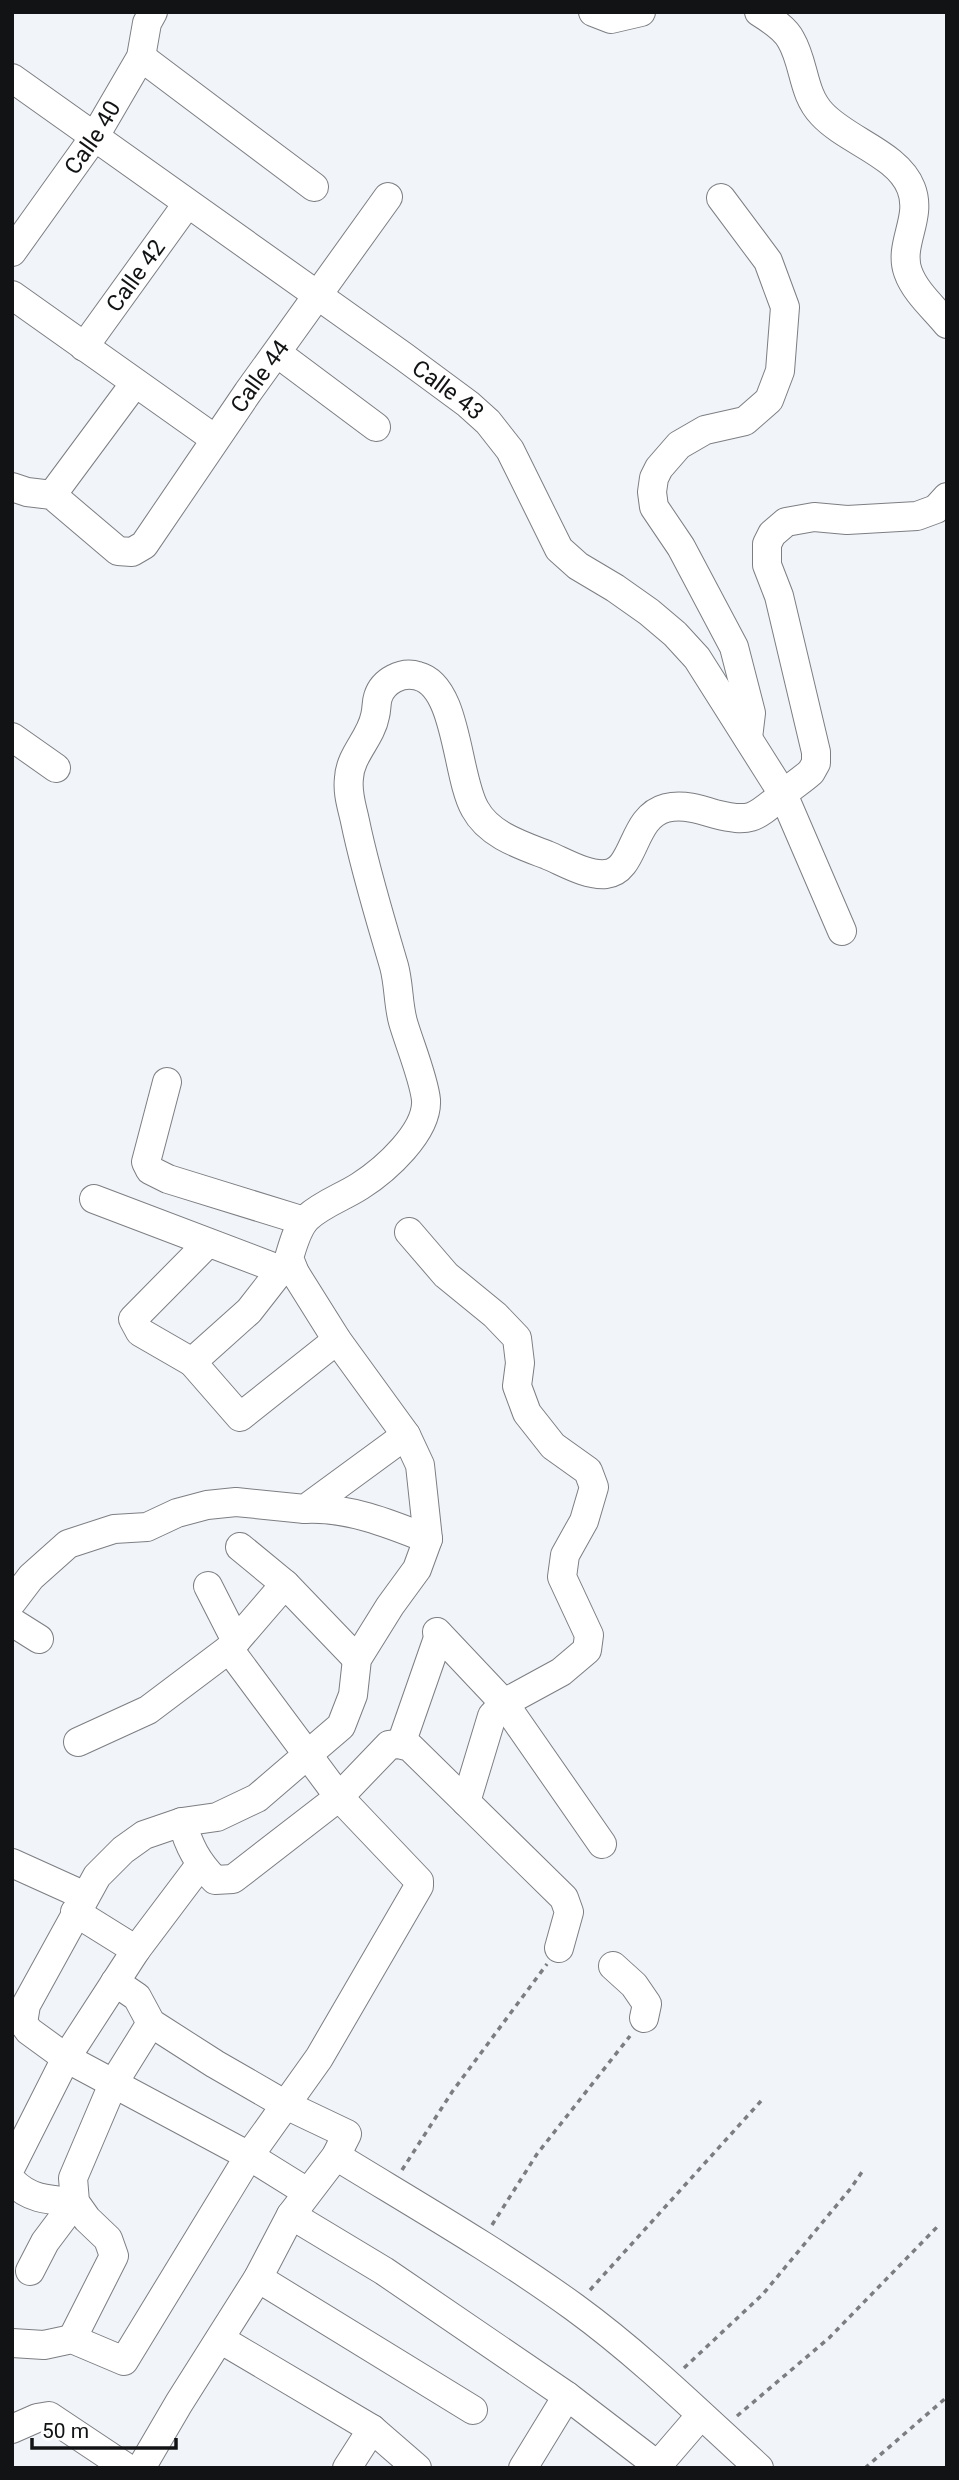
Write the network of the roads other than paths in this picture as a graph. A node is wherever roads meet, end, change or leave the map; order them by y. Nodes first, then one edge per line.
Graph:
1 (153, 12) edge
2 (593, 12) edge
3 (641, 12) edge
4 (759, 12) edge
5 (141, 57) junction
6 (12, 78) edge
7 (95, 136) junction
8 (314, 187) dead end
9 (388, 197) dead end
10 (721, 198) dead end
11 (187, 204) junction
12 (12, 252) edge
13 (12, 295) edge
14 (317, 296) junction
15 (947, 324) edge
16 (84, 347) junction
17 (277, 353) junction
18 (135, 383) junction
19 (376, 428) dead end
20 (215, 439) junction
21 (12, 487) edge
22 (52, 495) junction
23 (947, 497) edge
24 (12, 737) edge
25 (748, 738) junction
26 (57, 768) dead end
27 (783, 794) junction
28 (842, 931) dead end
29 (167, 1082) dead end
30 (94, 1199) dead end
31 (304, 1221) junction
32 (409, 1232) dead end
33 (208, 1242) junction
34 (288, 1272) junction
35 (337, 1340) junction
36 (192, 1362) junction
37 (406, 1436) junction
38 (305, 1509) junction
39 (428, 1539) junction
40 (240, 1547) dead end
41 (285, 1584) junction
42 (208, 1586) dead end
43 (12, 1602) edge
44 (12, 1622) edge
45 (39, 1639) dead end
46 (232, 1645) junction
47 (357, 1659) junction
48 (503, 1703) junction
49 (78, 1742) dead end
50 (401, 1744) junction
51 (306, 1753) junction
52 (339, 1797) junction
53 (466, 1802) junction
54 (182, 1822) junction
55 (602, 1844) dead end
56 (200, 1866) junction
57 (15, 1872) edge
58 (80, 1904) junction
59 (559, 1948) road end
60 (136, 1951) junction
61 (612, 1966) dead end
62 (115, 1982) junction
63 (19, 2006) edge
64 (644, 2018) road end
65 (151, 2023) junction
66 (66, 2058) junction
67 (113, 2084) junction
68 (286, 2105) junction
69 (249, 2156) junction
70 (336, 2156) junction
71 (12, 2165) edge
72 (12, 2181) edge
73 (75, 2202) junction
74 (299, 2204) junction
75 (30, 2271) dead end
76 (258, 2278) junction
77 (72, 2339) junction
78 (220, 2339) junction
79 (12, 2343) edge
80 (567, 2396) junction
81 (473, 2410) dead end
82 (710, 2423) junction
83 (12, 2429) edge
84 (372, 2430) junction
85 (660, 2466) edge
86 (127, 2468) edge
87 (141, 2468) edge
88 (347, 2468) edge
89 (417, 2468) edge
90 (523, 2468) edge
91 (759, 2468) edge

1 - 5 street, Calle 40
2 - 3 street
4 - 15 street
5 - 7 street, Calle 40
5 - 8 street
6 - 7 street, Calle 43
7 - 11 street, Calle 43
7 - 12 street, Calle 40
9 - 14 street, Calle 44
10 - 25 street
11 - 14 street, Calle 43
11 - 16 street, Calle 42
13 - 16 street
14 - 17 street, Calle 44
14 - 25 street, Calle 43
16 - 18 street
17 - 19 street
17 - 20 street, Calle 44
18 - 20 street
18 - 22 street
20 - 22 street, Calle 44
21 - 22 street
23 - 27 street
24 - 26 street
25 - 27 street, Calle 43
27 - 28 street, Calle 43
27 - 31 street
29 - 31 street
30 - 33 street
31 - 34 street
32 - 48 street
33 - 34 street
33 - 36 street
34 - 35 street
34 - 36 street
35 - 36 street
35 - 37 street
37 - 38 street
37 - 39 street
38 - 39 street
38 - 43 street
39 - 47 street
40 - 41 street
41 - 46 street
41 - 47 street
42 - 46 street
44 - 45 street
46 - 49 street
46 - 51 street
47 - 51 street
48 - 50 street
48 - 53 street
48 - 55 street
50 - 52 street
50 - 53 street
51 - 52 street
51 - 54 street
52 - 56 street
52 - 68 street
53 - 59 street
54 - 56 street
54 - 58 street
56 - 60 street
57 - 58 street
58 - 60 street
58 - 63 street
60 - 62 street
61 - 64 street
62 - 65 street
62 - 66 street
63 - 66 street
65 - 67 street
65 - 68 street
66 - 67 street
66 - 71 street
67 - 69 street
67 - 73 street
68 - 69 street
68 - 70 street
69 - 74 street
69 - 77 street
70 - 74 street
70 - 82 street
72 - 73 street
73 - 75 street
73 - 77 street
74 - 76 street
74 - 80 street
76 - 78 street
76 - 81 street
77 - 79 street
78 - 84 street
78 - 87 street
80 - 85 street
80 - 90 street
82 - 85 street
82 - 91 street
83 - 86 street
84 - 88 street
84 - 89 street

